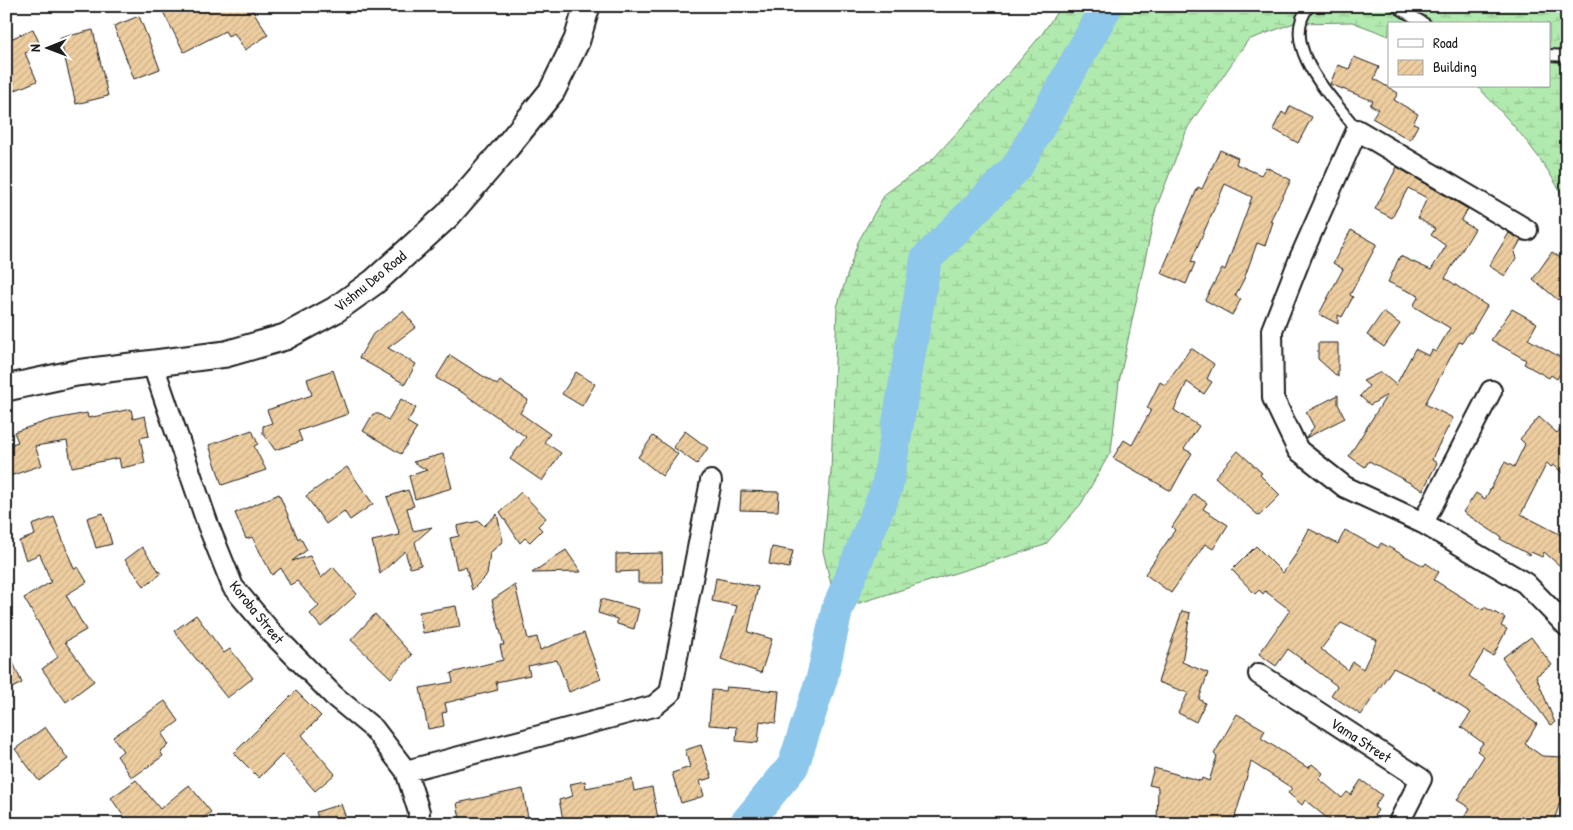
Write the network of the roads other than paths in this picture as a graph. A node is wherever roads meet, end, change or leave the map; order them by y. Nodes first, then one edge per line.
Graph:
1 (587, 6) edge
2 (1309, 6) edge
3 (1396, 6) edge
4 (1422, 22) edge
5 (1550, 55) edge
6 (1567, 56) edge
7 (1357, 130) junction
8 (1527, 230) dead end
9 (152, 362) junction
10 (6, 388) edge
11 (1491, 391) dead end
12 (711, 481) dead end
13 (1423, 522) junction
14 (1567, 626) edge
15 (1259, 674) dead end
16 (406, 771) junction
17 (418, 824) edge
18 (1398, 824) edge

1 - 9 street, Vishnu Deo Road
2 - 7 lane
3 - 4 lane
5 - 6 lane
7 - 8 street
7 - 13 street
9 - 10 street, Vishnu Deo Road
9 - 16 street, Koroba Street
11 - 13 street
12 - 16 street
13 - 14 street
15 - 18 street, Vama Street
16 - 17 street, Koroba Street

